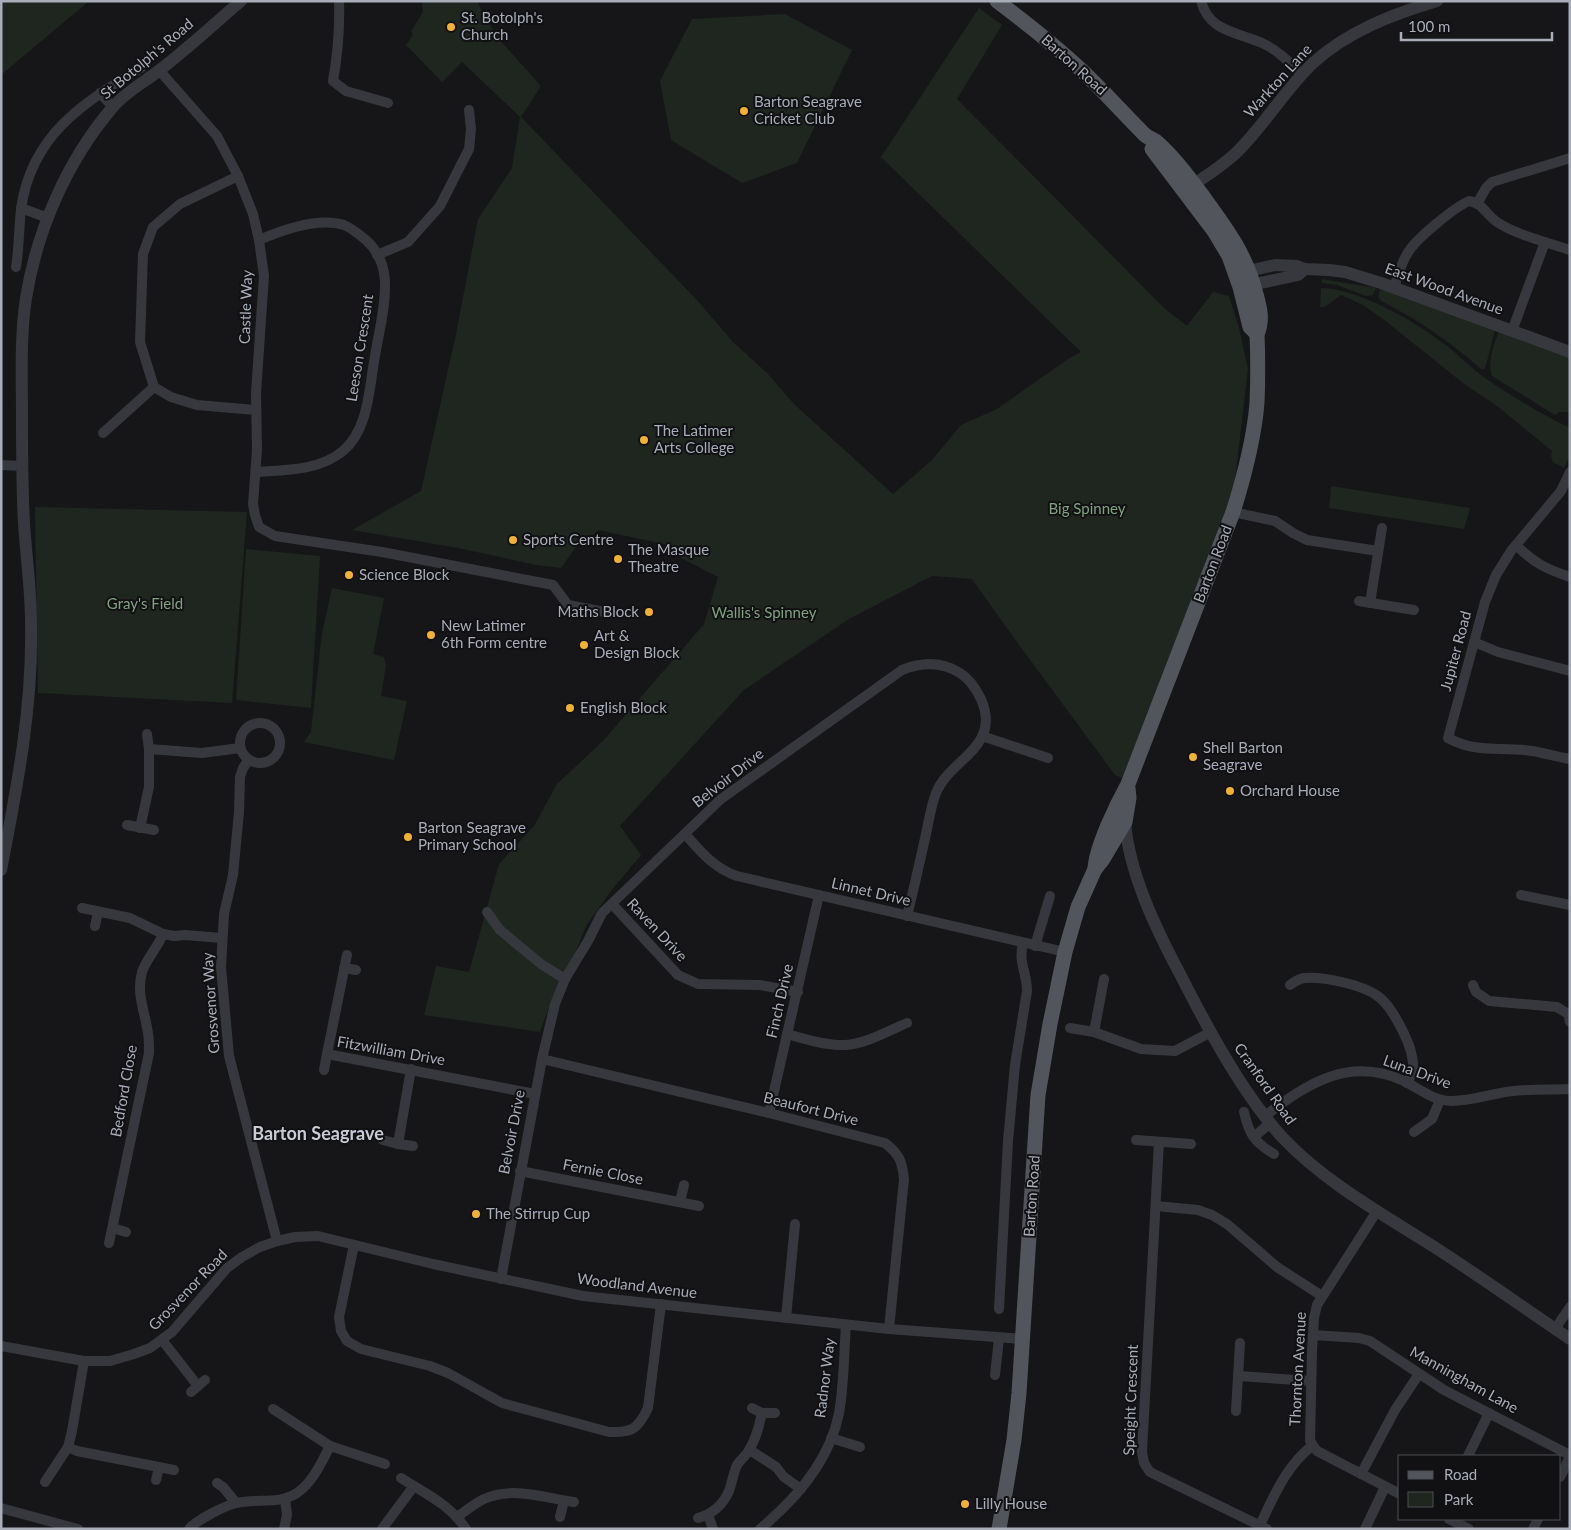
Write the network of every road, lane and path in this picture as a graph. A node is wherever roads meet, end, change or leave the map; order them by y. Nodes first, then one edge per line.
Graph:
1 (241, 1) edge
2 (339, 1) edge
3 (997, 1) edge
4 (1201, 1) edge
5 (1436, 1) edge
6 (141, 68) dead end
7 (159, 70) junction
8 (1302, 75) junction
9 (100, 93) junction
10 (388, 103) dead end
11 (113, 107) junction
12 (469, 110) dead end
13 (1570, 158) edge
14 (238, 176) junction
15 (1189, 188) junction
16 (1477, 204) junction
17 (21, 208) junction
18 (48, 218) junction
19 (259, 240) junction
20 (1545, 242) junction
21 (1570, 250) edge
22 (377, 255) junction
23 (16, 267) dead end
24 (1245, 279) junction
25 (1394, 288) junction
26 (1512, 331) junction
27 (1570, 352) edge
28 (154, 387) junction
29 (256, 410) junction
30 (103, 433) dead end
31 (1, 465) edge
32 (22, 466) junction
33 (256, 472) junction
34 (1570, 472) edge
35 (1233, 512) junction
36 (1382, 528) dead end
37 (1516, 546) junction
38 (1378, 551) junction
39 (1570, 577) edge
40 (1414, 610) dead end
41 (610, 613) dead end
42 (1474, 642) junction
43 (1570, 671) edge
44 (147, 734) dead end
45 (982, 736) junction
46 (240, 748) junction
47 (149, 750) junction
48 (1048, 758) dead end
49 (1570, 759) edge
50 (248, 760) junction
51 (126, 825) dead end
52 (140, 828) junction
53 (154, 830) dead end
54 (1119, 831) junction
55 (685, 834) junction
56 (1, 870) edge
57 (820, 895) junction
58 (1521, 895) dead end
59 (1050, 896) dead end
60 (612, 904) junction
61 (1570, 905) edge
62 (82, 908) dead end
63 (98, 912) junction
64 (488, 912) dead end
65 (907, 916) junction
66 (95, 926) dead end
67 (163, 934) junction
68 (222, 938) junction
69 (1023, 944) junction
70 (1035, 946) junction
71 (1064, 952) junction
72 (347, 955) dead end
73 (344, 968) junction
74 (356, 970) dead end
75 (565, 979) junction
76 (1104, 979) dead end
77 (1290, 984) dead end
78 (1473, 985) dead end
79 (798, 992) junction
80 (1569, 1016) edge
81 (907, 1023) dead end
82 (1070, 1028) dead end
83 (1094, 1032) junction
84 (1211, 1032) junction
85 (787, 1034) junction
86 (327, 1054) junction
87 (542, 1059) junction
88 (411, 1069) junction
89 (324, 1070) dead end
90 (1407, 1083) junction
91 (1570, 1089) edge
92 (535, 1094) junction
93 (1440, 1100) junction
94 (1244, 1112) dead end
95 (769, 1113) junction
96 (1267, 1119) junction
97 (1414, 1132) dead end
98 (1254, 1137) junction
99 (383, 1140) dead end
100 (1136, 1140) dead end
101 (1159, 1142) junction
102 (398, 1144) junction
103 (1191, 1144) dead end
104 (413, 1146) dead end
105 (1274, 1154) dead end
106 (520, 1171) junction
107 (684, 1185) dead end
108 (680, 1202) junction
109 (699, 1206) dead end
110 (1156, 1206) junction
111 (1377, 1211) junction
112 (795, 1224) dead end
113 (113, 1228) junction
114 (126, 1232) dead end
115 (277, 1241) junction
116 (109, 1243) dead end
117 (354, 1245) junction
118 (501, 1279) junction
119 (1322, 1296) junction
120 (661, 1304) junction
121 (1570, 1307) edge
122 (999, 1309) dead end
123 (786, 1318) junction
124 (846, 1325) junction
125 (889, 1329) junction
126 (1555, 1329) junction
127 (1313, 1335) junction
128 (999, 1338) junction
129 (1023, 1339) junction
130 (1570, 1339) edge
131 (162, 1340) junction
132 (1240, 1343) dead end
133 (1, 1346) edge
134 (84, 1361) junction
135 (1418, 1374) junction
136 (995, 1375) dead end
137 (1238, 1376) junction
138 (1312, 1381) junction
139 (198, 1386) dead end
140 (752, 1408) dead end
141 (273, 1409) dead end
142 (1236, 1411) dead end
143 (762, 1413) junction
144 (1490, 1413) junction
145 (775, 1414) dead end
146 (831, 1438) junction
147 (68, 1446) junction
148 (330, 1446) junction
149 (1312, 1446) junction
150 (860, 1447) dead end
151 (750, 1450) junction
152 (1469, 1455) edge
153 (1570, 1456) edge
154 (385, 1464) dead end
155 (158, 1467) junction
156 (174, 1470) dead end
157 (1361, 1474) junction
158 (1561, 1474) edge
159 (401, 1478) dead end
160 (156, 1480) dead end
161 (45, 1482) dead end
162 (217, 1483) dead end
163 (414, 1486) junction
164 (1385, 1486) junction
165 (801, 1489) junction
166 (1398, 1493) edge
167 (285, 1499) junction
168 (564, 1501) junction
169 (574, 1502) dead end
170 (236, 1503) junction
171 (1, 1508) edge
172 (708, 1515) junction
173 (458, 1516) junction
174 (560, 1518) dead end
175 (698, 1518) dead end
176 (1451, 1520) edge
177 (1263, 1527) edge
178 (1468, 1528) edge
179 (78, 1529) edge
180 (189, 1529) edge
181 (284, 1529) edge
182 (382, 1529) edge
183 (466, 1529) edge
184 (713, 1529) edge
185 (760, 1529) edge
186 (999, 1529) edge
187 (1365, 1529) edge

1 - 7 street, St Botolph's Road
2 - 10 street
3 - 15 main road, Barton Road
4 - 8 street
5 - 8 street, Warkton Lane
6 - 9 street
7 - 11 street, St Botolph's Road
7 - 14 street, Castle Way
8 - 15 street, Warkton Lane
9 - 11 street
9 - 17 street
11 - 18 street, St Botolph's Road
12 - 22 street
13 - 16 street
14 - 19 street, Castle Way
14 - 28 street
15 - 24 main road, Barton Road
16 - 20 street
16 - 25 street
17 - 18 street
17 - 23 street
18 - 32 street, St Botolph's Road
19 - 22 street, Leeson Crescent
19 - 29 street, Castle Way
20 - 21 street
20 - 26 street
22 - 33 street, Leeson Crescent
24 - 25 street, East Wood Avenue
24 - 35 main road, Barton Road
25 - 26 street, East Wood Avenue
26 - 27 street, East Wood Avenue
28 - 29 street
28 - 30 street
29 - 33 street, Castle Way
31 - 32 street
32 - 56 street, St Botolph's Road
33 - 41 street, Castle Way
34 - 37 street, Jupiter Road
35 - 38 street
35 - 54 main road, Barton Road
36 - 38 street
37 - 39 street
37 - 42 street, Jupiter Road
38 - 40 street
42 - 43 street
42 - 49 street, Jupiter Road
44 - 47 street
45 - 48 street
45 - 55 street, Belvoir Drive
45 - 65 street
46 - 47 street
46 - 50 street
46 - 50 street
47 - 52 street
50 - 68 street, Grosvenor Way
51 - 52 street
52 - 53 street
54 - 71 main road, Barton Road
54 - 84 street, Cranford Road
55 - 57 street, Linnet Drive
55 - 60 street, Belvoir Drive
57 - 65 street, Linnet Drive
57 - 79 street, Finch Drive
58 - 61 street
59 - 70 street
60 - 75 street, Belvoir Drive
60 - 79 street, Raven Drive
62 - 63 street
63 - 66 street
63 - 67 street
64 - 75 street
65 - 69 street, Linnet Drive
67 - 68 street
67 - 113 street, Bedford Close
68 - 115 street, Grosvenor Way
69 - 70 street, Linnet Drive
69 - 122 street, Barton Road
70 - 71 street, Linnet Drive
71 - 129 main road, Barton Road
72 - 73 street, Fitzwilliam Drive
73 - 74 street
73 - 86 street, Fitzwilliam Drive
75 - 87 street, Belvoir Drive
76 - 83 street
77 - 90 street
78 - 80 street
79 - 85 street, Finch Drive
81 - 85 street
82 - 83 street
83 - 84 street
84 - 96 street, Cranford Road
85 - 95 street, Finch Drive
86 - 88 street, Fitzwilliam Drive
86 - 89 street
87 - 92 street, Belvoir Drive
87 - 95 street, Beaufort Drive
88 - 92 street, Fitzwilliam Drive
88 - 102 street
90 - 93 street, Luna Drive
90 - 96 street, Luna Drive
91 - 93 street, Luna Drive
92 - 106 street, Belvoir Drive
93 - 97 street
94 - 98 street
95 - 125 street, Beaufort Drive
96 - 98 street, Luna Drive
96 - 111 street, Cranford Road
98 - 105 street
99 - 102 street
100 - 101 street
101 - 103 street
101 - 110 street, Speight Crescent
102 - 104 street
106 - 108 street, Fernie Close
106 - 118 street, Belvoir Drive
107 - 108 street
108 - 109 street, Fernie Close
110 - 119 street
110 - 177 street, Speight Crescent
111 - 119 street, Thornton Avenue
111 - 126 street, Cranford Road
112 - 123 street
113 - 114 street
113 - 116 street, Bedford Close
115 - 117 street, Woodland Avenue
115 - 131 street, Grosvenor Road
117 - 118 street, Woodland Avenue
117 - 120 street
118 - 120 street, Woodland Avenue
119 - 127 street, Thornton Avenue
120 - 123 street, Woodland Avenue
121 - 126 street
123 - 124 street, Woodland Avenue
124 - 125 street, Woodland Avenue
124 - 146 street, Radnor Way
125 - 128 street, Woodland Avenue
126 - 130 street, Cranford Road
127 - 135 street, Manningham Lane
127 - 138 street, Thornton Avenue
128 - 129 street, Woodland Avenue
128 - 136 street
129 - 186 main road, Barton Road
131 - 134 street, Grosvenor Road
131 - 139 street
132 - 137 street
133 - 134 street, Grosvenor Road
134 - 147 street
135 - 144 street, Manningham Lane
135 - 157 street
137 - 138 street
137 - 142 street
138 - 149 street, Thornton Avenue
140 - 143 street
141 - 148 street
143 - 145 street
143 - 151 street
144 - 152 street
144 - 153 street, Manningham Lane
146 - 150 street
146 - 165 street, Radnor Way
147 - 155 street
147 - 161 street
148 - 154 street
148 - 167 street
149 - 157 street, Thornton Avenue
149 - 177 street, Speight Crescent
151 - 165 street
151 - 172 street
153 - 158 street
155 - 156 street
155 - 160 street
157 - 164 street, Thornton Avenue
159 - 163 street
162 - 170 street
163 - 173 street
163 - 182 street
164 - 166 street, Thornton Avenue
164 - 187 street
165 - 185 street, Radnor Way
167 - 170 street
167 - 181 street
168 - 169 street
168 - 173 street
168 - 174 street
170 - 180 street
171 - 179 street
172 - 175 street
172 - 184 street
173 - 183 street
176 - 178 street

